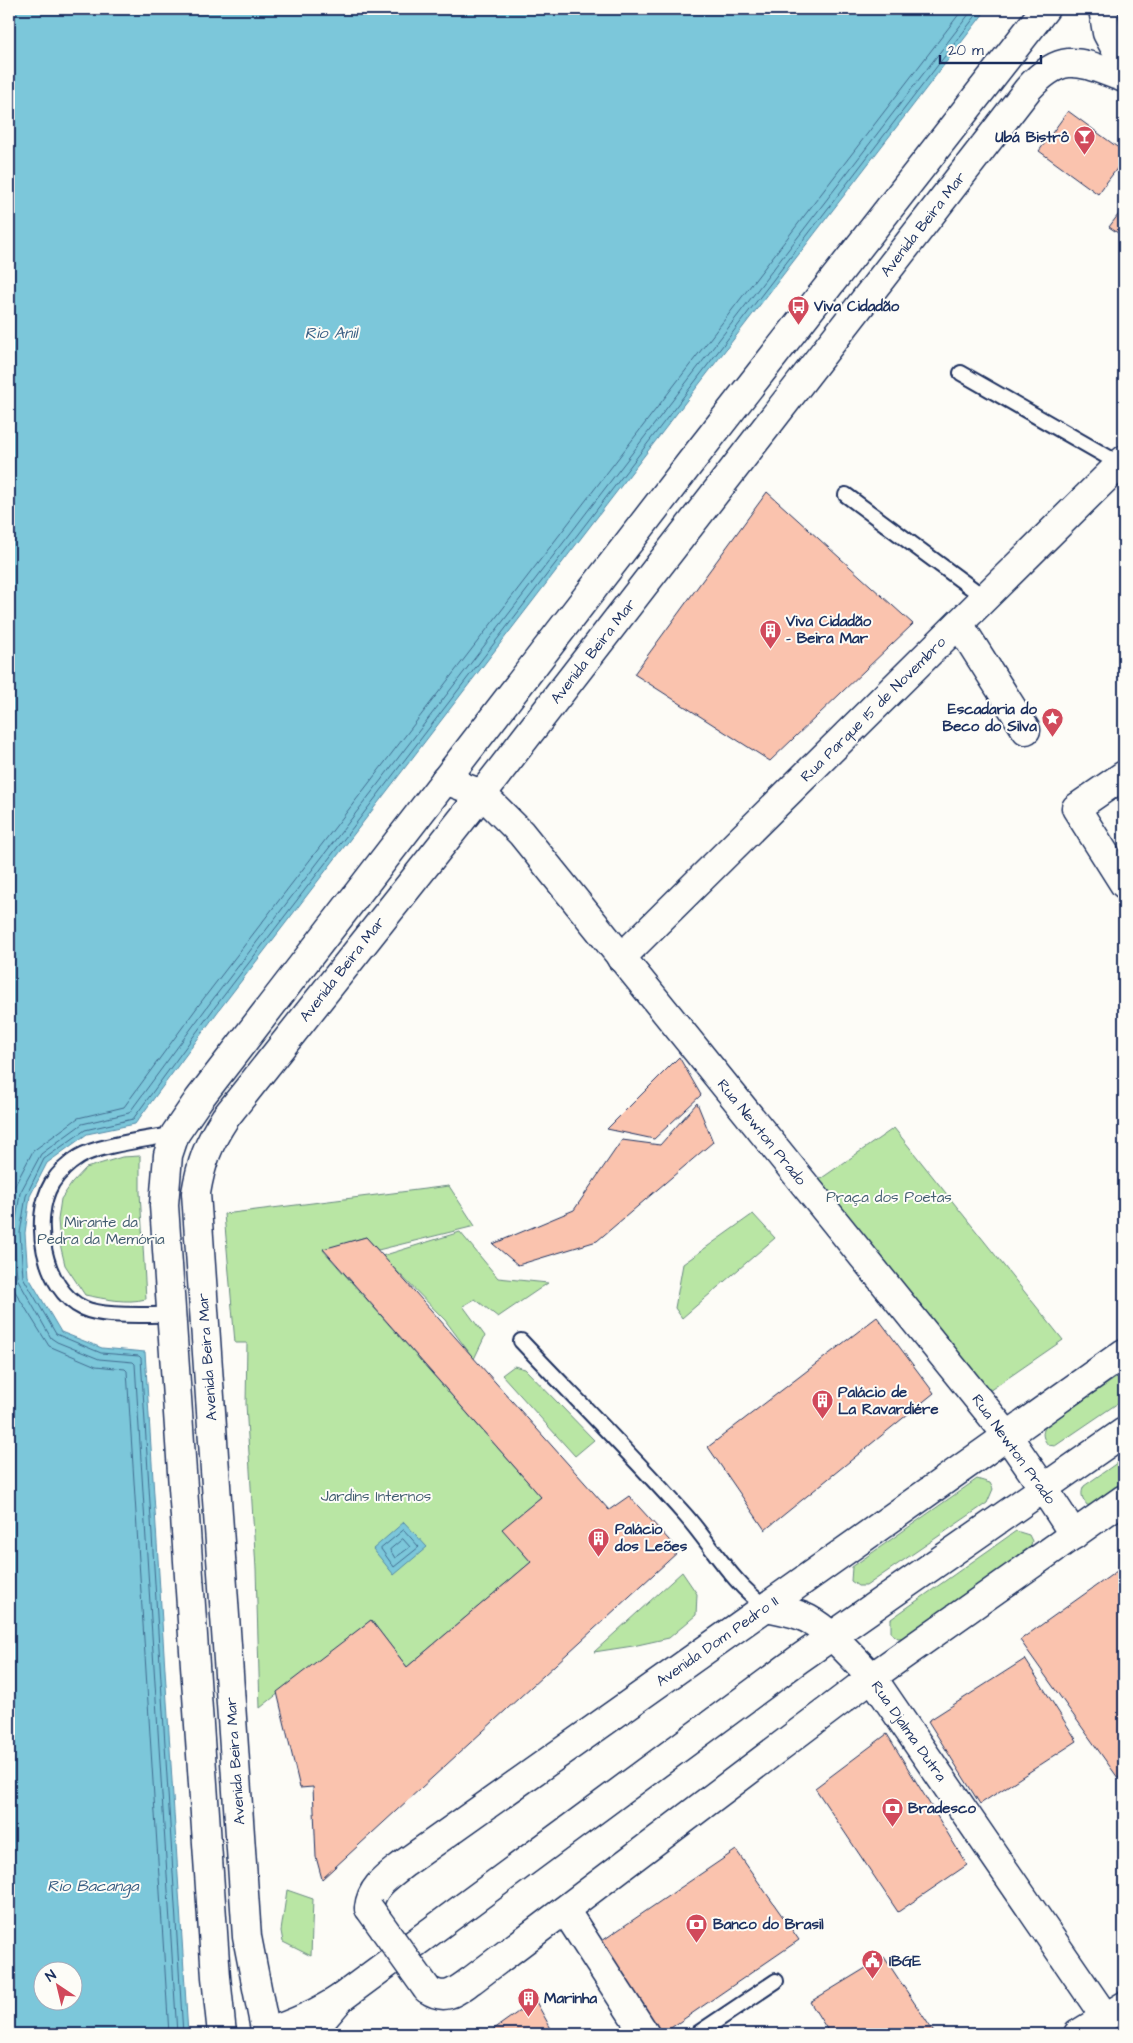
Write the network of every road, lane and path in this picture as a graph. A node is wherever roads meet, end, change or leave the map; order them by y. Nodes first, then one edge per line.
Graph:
1 (1045, 9) edge
2 (1103, 9) edge
3 (1124, 65) edge
4 (1124, 78) edge
5 (961, 373) dead end
6 (1122, 462) edge
7 (846, 495) dead end
8 (985, 598) junction
9 (959, 624) junction
10 (1026, 730) dead end
11 (1124, 774) edge
12 (444, 780) junction
13 (482, 794) junction
14 (1124, 884) edge
15 (621, 958) junction
16 (175, 1134) junction
17 (173, 1315) junction
18 (521, 1341) dead end
19 (1124, 1353) edge
20 (1124, 1432) edge
21 (1007, 1435) junction
22 (1044, 1489) junction
23 (1124, 1499) edge
24 (1074, 1534) junction
25 (766, 1607) junction
26 (831, 1636) junction
27 (872, 1677) junction
28 (565, 1910) junction
29 (216, 1977) junction
30 (776, 1981) dead end
31 (341, 1998) junction
32 (1115, 2011) edge
33 (266, 2033) edge
34 (222, 2034) edge
35 (310, 2034) edge
36 (645, 2034) edge
37 (697, 2034) edge
38 (1078, 2034) edge

1 - 12 street, Avenida Beira Mar
2 - 3 street
4 - 13 street, Avenida Beira Mar
5 - 6 lane
6 - 8 street, Rua Parque 15 de Novembro
7 - 8 lane
8 - 9 street, Rua Parque 15 de Novembro
9 - 10 street
9 - 15 street, Rua Parque 15 de Novembro
11 - 14 street
12 - 13 street, Rua Newton Prado
12 - 16 street, Avenida Beira Mar
13 - 15 street, Rua Newton Prado
13 - 33 street, Avenida Beira Mar
15 - 21 street, Rua Newton Prado
16 - 17 street, Avenida Beira Mar
16 - 17 lane, Avenida Beira Mar
17 - 29 street, Avenida Beira Mar
18 - 25 lane
19 - 21 street, Avenida Dom Pedro II
20 - 22 street
21 - 22 street, Rua Newton Prado
21 - 25 street, Avenida Dom Pedro II
22 - 24 street, Rua Newton Prado
22 - 26 street
23 - 24 street, Avenida Dom Pedro II
24 - 27 street, Avenida Dom Pedro II
25 - 26 street, Rua Djalma Dutra
25 - 28 street, Avenida Dom Pedro II, bridge
26 - 27 street, Rua Djalma Dutra
26 - 31 street
27 - 28 street, Avenida Dom Pedro II
27 - 32 street, Rua Djalma Dutra
28 - 36 street
29 - 33 street
29 - 34 street, Avenida Beira Mar
30 - 37 lane
31 - 33 street
31 - 35 street
32 - 38 street

